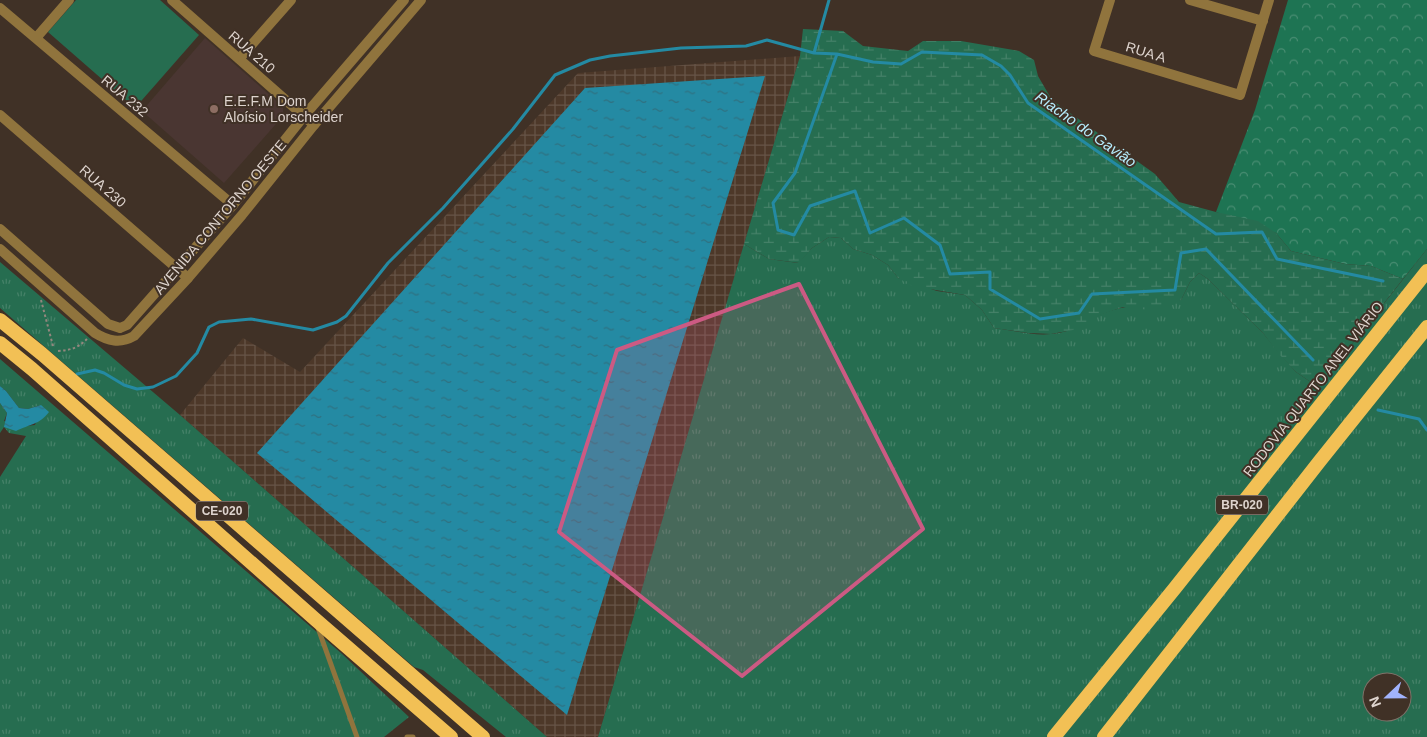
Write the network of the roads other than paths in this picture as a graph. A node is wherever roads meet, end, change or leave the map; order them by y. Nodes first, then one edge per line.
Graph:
1 (69, 0) edge
2 (291, 0) edge
3 (404, 0) edge
4 (421, 0) edge
5 (1110, 0) edge
6 (1190, 0) edge
7 (1269, 0) edge
8 (174, 1) edge
9 (0, 8) edge
10 (1263, 21) junction
11 (36, 38) junction
12 (239, 59) junction
13 (0, 115) edge
14 (304, 116) junction
15 (314, 125) junction
16 (233, 205) junction
17 (0, 229) edge
18 (0, 249) edge
19 (177, 269) junction
20 (1427, 271) edge
21 (188, 278) junction
22 (0, 320) edge
23 (1427, 327) edge
24 (120, 328) junction
25 (117, 341) junction
26 (0, 343) edge
27 (316, 620) junction
28 (357, 737) edge
29 (407, 737) edge
30 (413, 737) edge
31 (451, 737) edge
32 (483, 737) edge
33 (1054, 737) edge
34 (1104, 737) edge

1 - 11 street
2 - 12 street
3 - 14 street, AVENIDA CONTORNO OESTE
4 - 15 street, AVENIDA CONTORNO OESTE
5 - 10 street, RUA A
6 - 10 street
7 - 10 street
8 - 12 street, RUA 210
9 - 11 street, RUA 232
11 - 16 street, RUA 232
12 - 14 street, RUA 210
13 - 19 street, RUA 230
14 - 15 street, RUA 210
14 - 16 street, AVENIDA CONTORNO OESTE
15 - 21 street, AVENIDA CONTORNO OESTE
16 - 19 street, AVENIDA CONTORNO OESTE
17 - 24 street
18 - 25 street
19 - 21 street, RUA 230
19 - 24 street, AVENIDA CONTORNO OESTE
20 - 33 highway, RODOVIA QUARTO ANEL VIÁRIO / BR-020
21 - 25 street, AVENIDA CONTORNO OESTE
22 - 32 highway, CE-020
23 - 34 highway, BR-020
24 - 25 street
26 - 27 highway, CE-020
27 - 28 lane
27 - 31 highway, CE-020
29 - 30 lane

